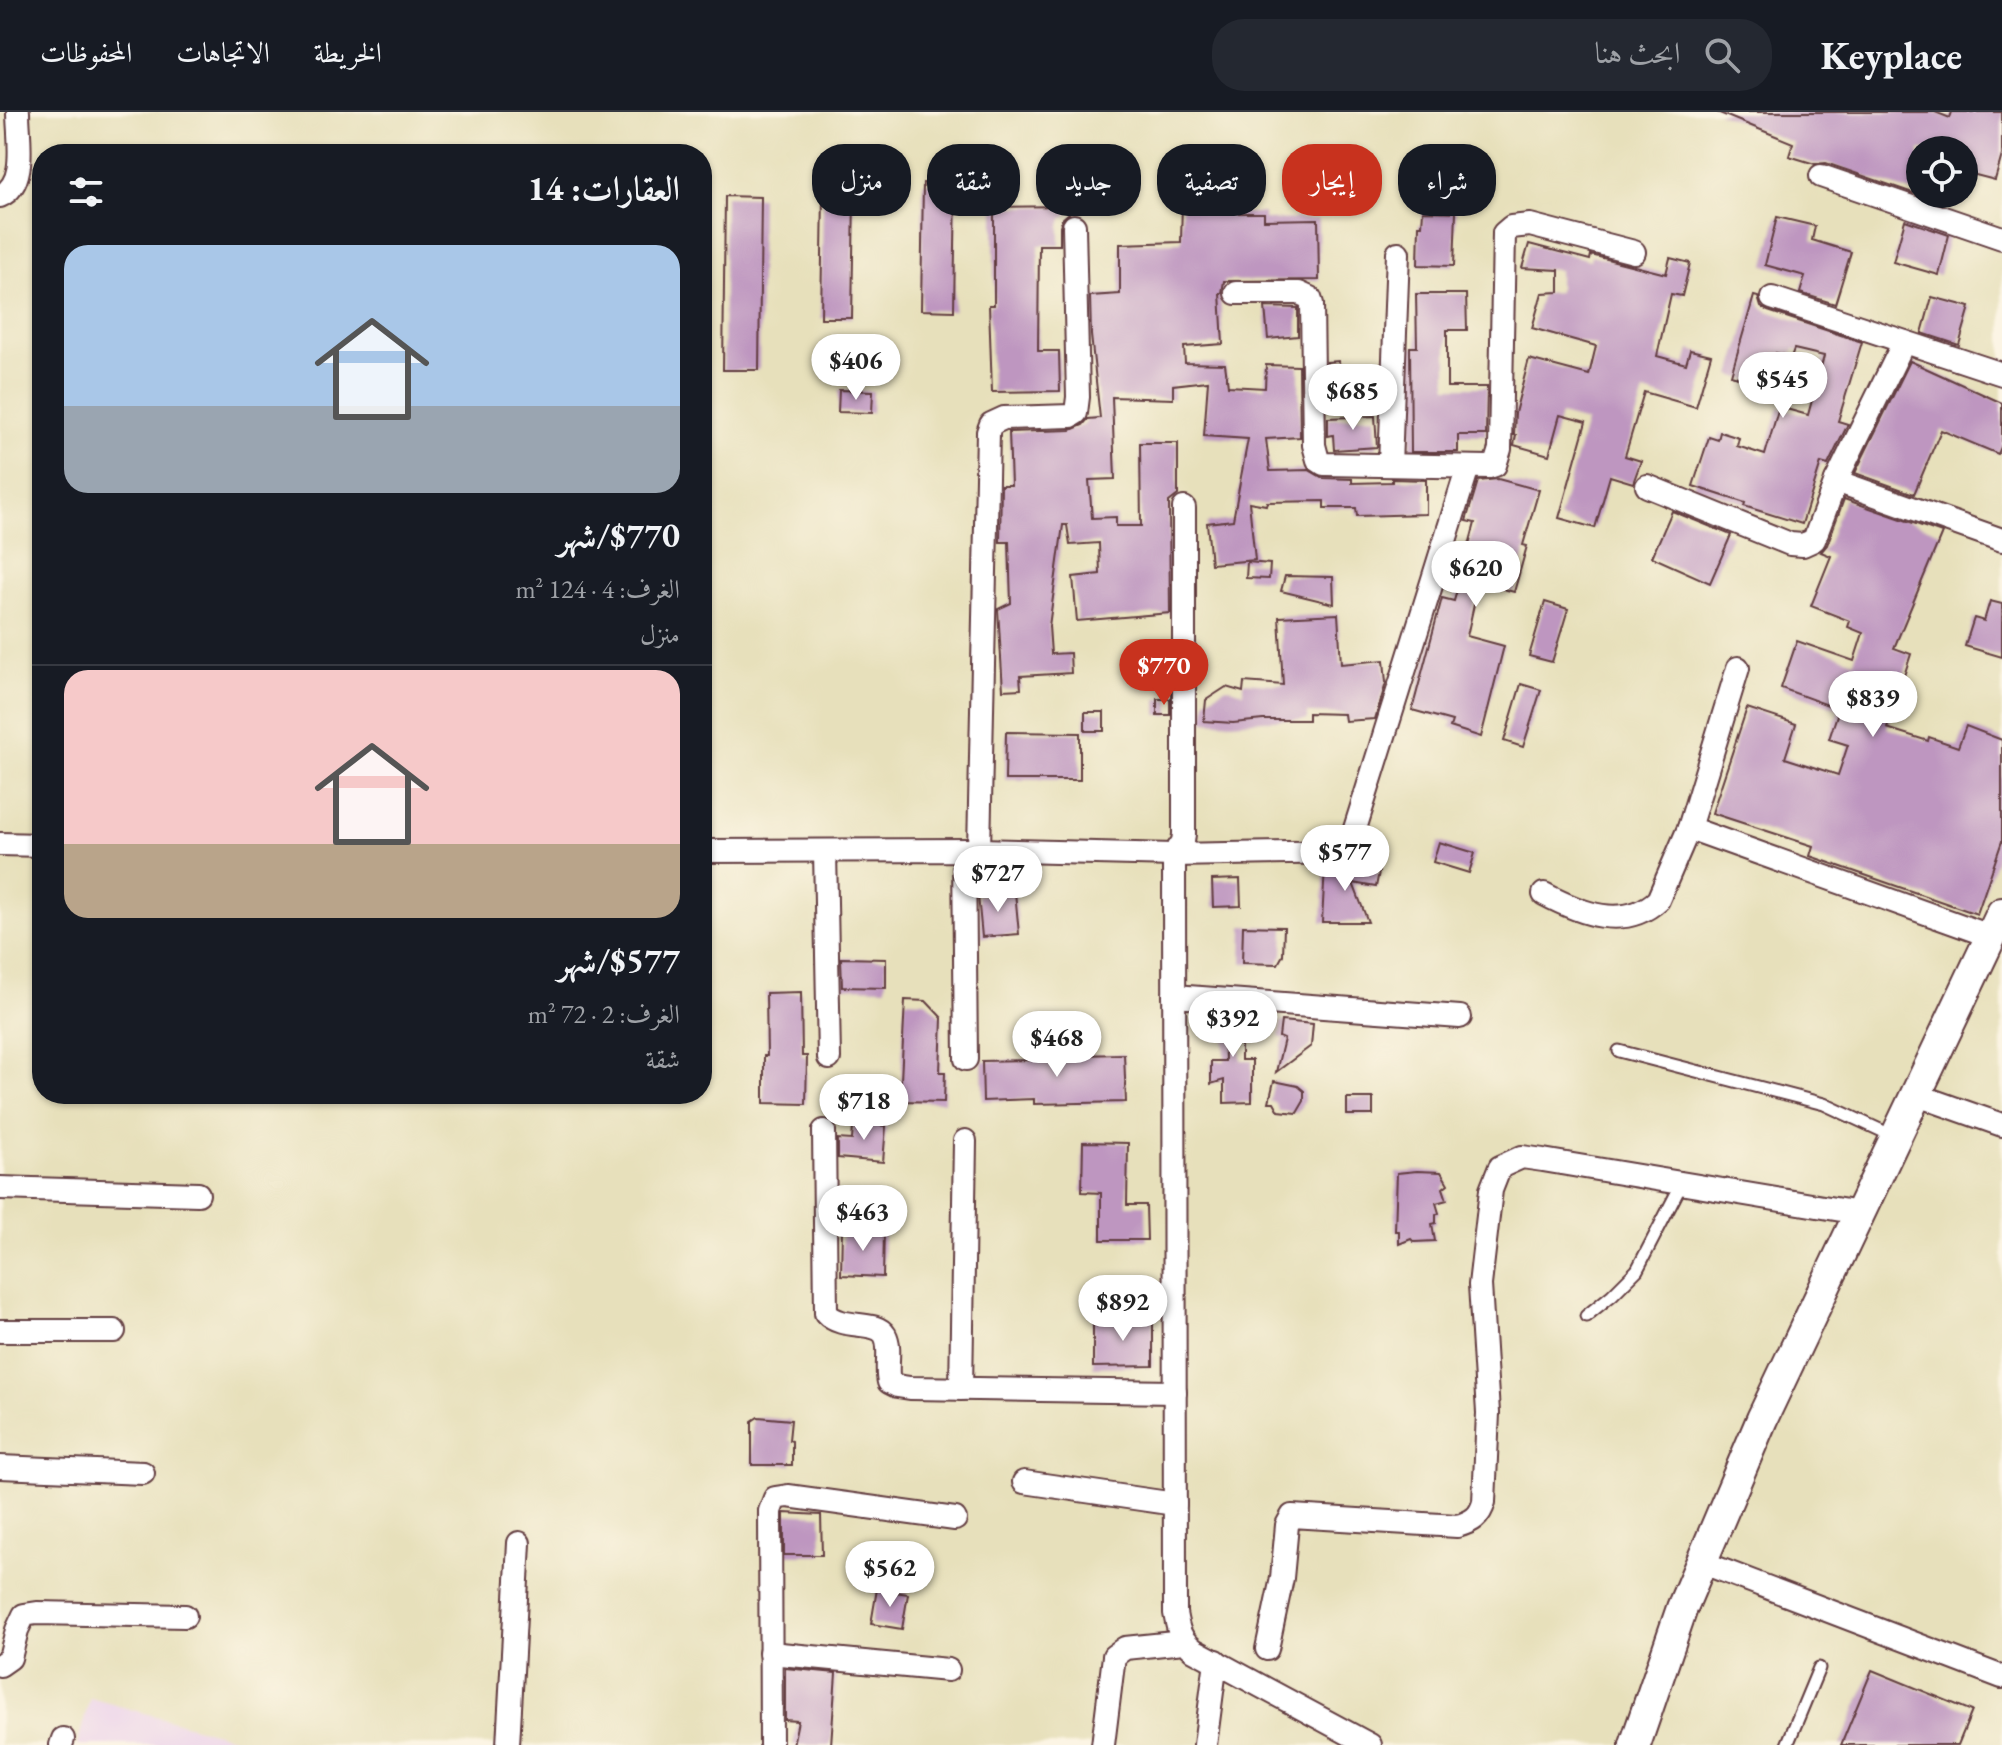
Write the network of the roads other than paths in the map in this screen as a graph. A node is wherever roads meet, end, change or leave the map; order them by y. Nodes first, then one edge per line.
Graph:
1 (18, 112) edge
2 (1821, 176) dead end
3 (0, 196) edge
4 (1074, 226) dead end
5 (2002, 238) edge
6 (1634, 252) dead end
7 (1398, 253) dead end
8 (1236, 293) dead end
9 (1772, 298) dead end
10 (1904, 342) junction
11 (2002, 374) edge
12 (1390, 465) junction
13 (1468, 467) junction
14 (1836, 481) junction
15 (1647, 486) dead end
16 (1184, 508) dead end
17 (2002, 540) edge
18 (1738, 668) dead end
19 (1689, 828) junction
20 (0, 844) edge
21 (32, 845) edge
22 (712, 851) edge
23 (825, 851) junction
24 (971, 851) junction
25 (1174, 855) junction
26 (1544, 894) dead end
27 (1996, 924) edge
28 (1174, 996) junction
29 (1460, 1017) dead end
30 (1619, 1051) dead end
31 (829, 1058) dead end
32 (966, 1059) dead end
33 (1917, 1095) junction
34 (2002, 1125) edge
35 (824, 1131) dead end
36 (1896, 1137) junction
37 (965, 1141) dead end
38 (1682, 1183) junction
39 (0, 1188) edge
40 (198, 1194) dead end
41 (1859, 1213) junction
42 (1586, 1316) dead end
43 (0, 1331) edge
44 (114, 1331) dead end
45 (961, 1389) junction
46 (1175, 1392) junction
47 (0, 1467) edge
48 (143, 1473) dead end
49 (1024, 1482) dead end
50 (1175, 1504) junction
51 (955, 1519) dead end
52 (519, 1543) dead end
53 (1701, 1562) junction
54 (185, 1616) dead end
55 (1184, 1642) junction
56 (1267, 1649) dead end
57 (770, 1653) junction
58 (1216, 1661) junction
59 (0, 1665) edge
60 (1819, 1668) dead end
61 (948, 1670) dead end
62 (2002, 1677) edge
63 (508, 1745) edge
64 (771, 1745) edge
65 (1103, 1745) edge
66 (1205, 1745) edge
67 (1370, 1745) edge
68 (1635, 1745) edge
69 (1787, 1745) edge

1 - 3 street
2 - 5 street
4 - 24 street
6 - 13 street
7 - 12 street
8 - 12 street
9 - 10 street
10 - 11 street
10 - 14 street
12 - 13 street
13 - 25 street
14 - 15 street
14 - 17 street
16 - 25 street
18 - 19 street
19 - 26 street
19 - 27 street
20 - 21 street
22 - 23 street
23 - 24 street
23 - 31 street
24 - 25 street
24 - 32 street
25 - 28 street
27 - 33 main road
28 - 29 street
28 - 46 street
30 - 36 lane
33 - 34 street
33 - 36 main road
35 - 45 street
36 - 41 main road
37 - 45 street
38 - 41 street
38 - 42 lane
38 - 56 street
39 - 40 street
41 - 53 main road
43 - 44 street
45 - 46 street
46 - 50 street
47 - 48 street
49 - 50 street
50 - 55 street
51 - 57 street
52 - 63 street
53 - 62 street
53 - 68 main road
54 - 59 street
55 - 58 street
55 - 65 street
57 - 61 street
57 - 64 street
58 - 66 street
58 - 67 street
60 - 69 lane

